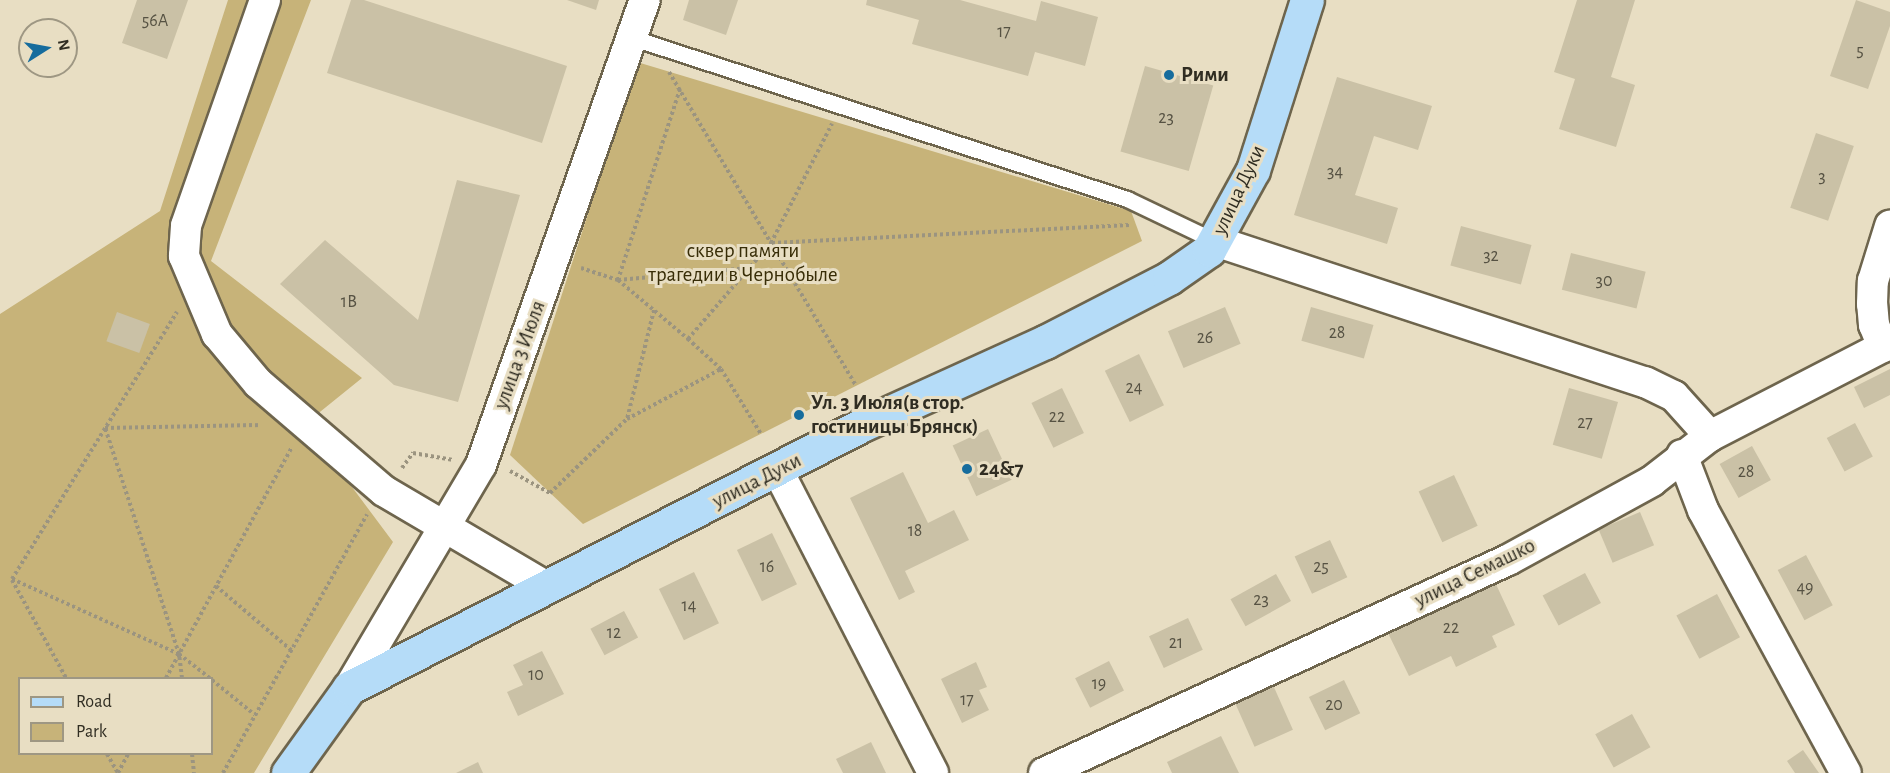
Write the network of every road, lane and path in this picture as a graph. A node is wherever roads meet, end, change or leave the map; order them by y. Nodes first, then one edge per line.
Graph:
1 (265, 0) edge
2 (645, 0) edge
3 (1307, 0) edge
4 (643, 40) junction
5 (680, 89) junction
6 (842, 105) junction
7 (1132, 225) dead end
8 (1890, 226) edge
9 (1215, 241) junction
10 (771, 243) junction
11 (571, 265) dead end
12 (749, 268) junction
13 (618, 280) junction
14 (194, 285) junction
15 (654, 310) junction
16 (688, 339) junction
17 (1887, 345) edge
18 (721, 369) junction
19 (856, 386) dead end
20 (627, 419) junction
21 (305, 424) junction
22 (105, 428) junction
23 (761, 434) dead end
24 (1710, 436) junction
25 (1682, 455) junction
26 (508, 470) dead end
27 (778, 471) junction
28 (371, 506) dead end
29 (445, 528) junction
30 (12, 579) junction
31 (216, 586) junction
32 (547, 587) junction
33 (291, 650) junction
34 (179, 654) junction
35 (65, 677) edge
36 (167, 677) edge
37 (182, 677) edge
38 (208, 677) edge
39 (213, 681) edge
40 (349, 688) junction
41 (255, 715) junction
42 (108, 755) edge
43 (127, 755) edge
44 (192, 755) edge
45 (118, 773) edge
46 (194, 773) edge
47 (223, 773) edge
48 (288, 773) edge
49 (933, 773) edge
50 (1044, 773) edge
51 (1846, 773) edge

1 - 14 street
2 - 4 street, улица 3 Июля
3 - 9 main road, улица Дуки
4 - 5 path
4 - 6 lane
4 - 29 street, улица 3 Июля
5 - 10 path
5 - 13 path
6 - 9 lane
6 - 10 path
7 - 10 path
8 - 17 street
9 - 24 street
9 - 27 main road, улица Дуки
10 - 12 path
10 - 19 path
11 - 13 path
12 - 13 path
12 - 16 path
13 - 15 path
14 - 21 street
14 - 22 path
15 - 16 path
15 - 20 path
16 - 18 path
17 - 24 street, улица Семашко
18 - 20 path
18 - 23 path
20 - 26 path
21 - 22 path
21 - 29 street
21 - 31 path
22 - 30 path
22 - 34 path
24 - 25 street, улица Семашко
25 - 50 street, улица Семашко
25 - 51 street
27 - 32 main road, улица Дуки
27 - 49 street
28 - 33 path
29 - 32 street
29 - 40 street, улица 3 Июля
30 - 34 path
30 - 35 path
31 - 33 path
31 - 34 path
32 - 40 main road, улица Дуки
33 - 41 path
34 - 36 path
34 - 37 path
34 - 38 path
39 - 41 path
40 - 48 main road, улица Дуки
41 - 47 path
42 - 45 path
43 - 45 path
44 - 46 path

